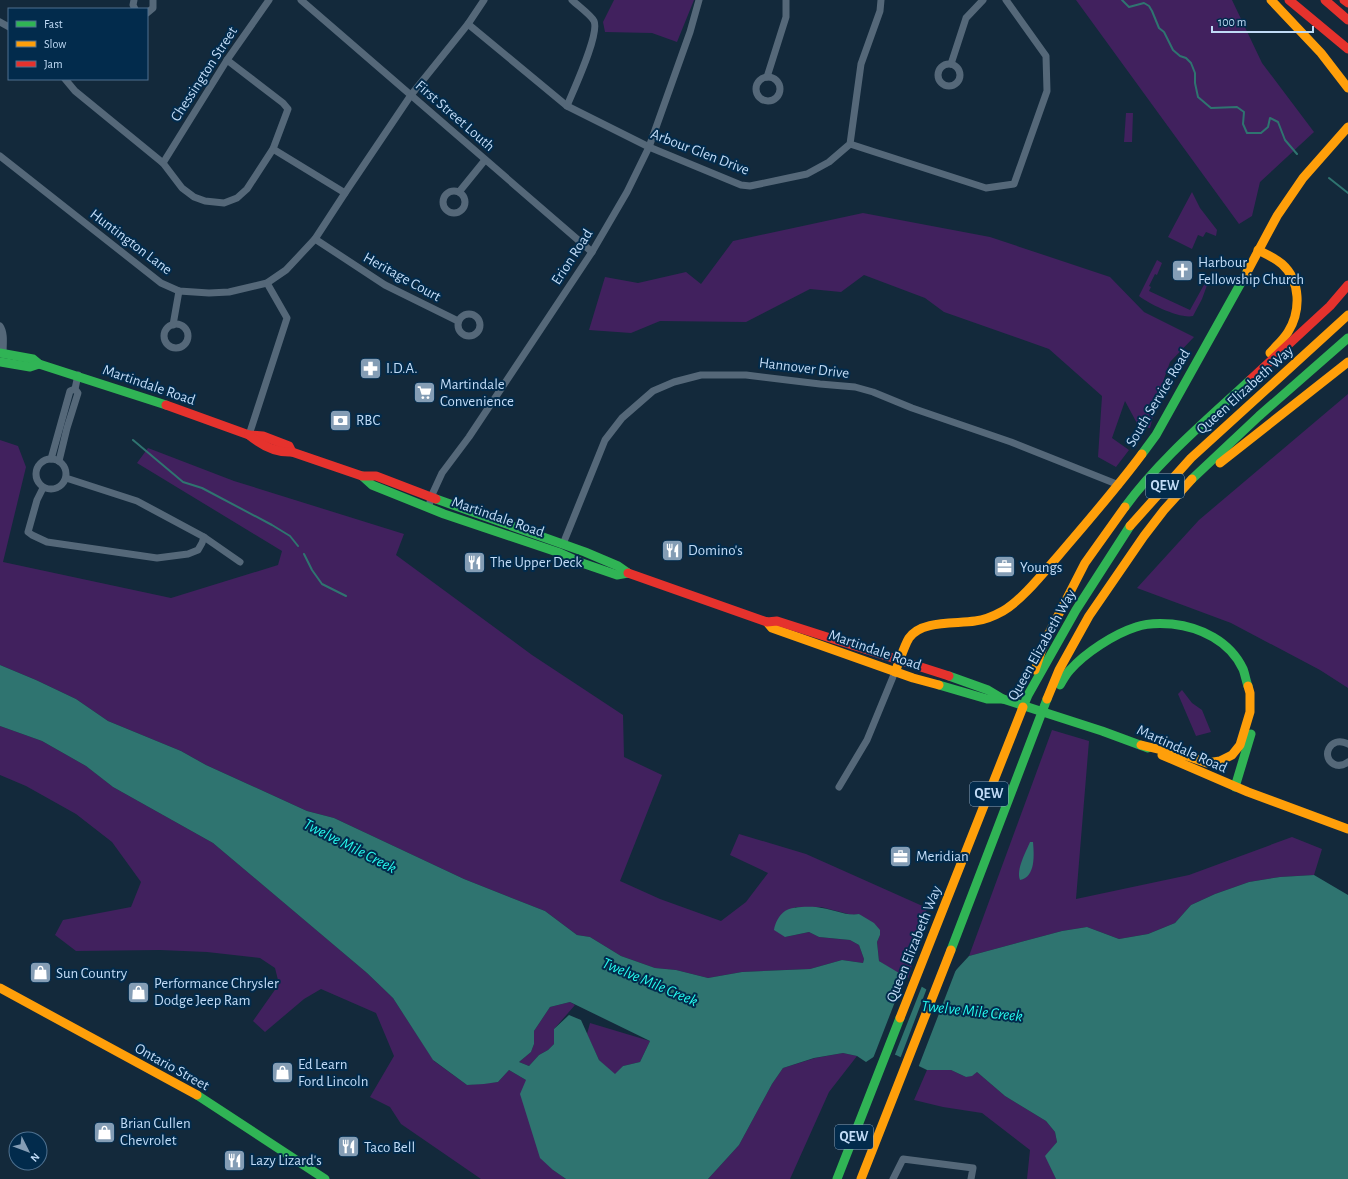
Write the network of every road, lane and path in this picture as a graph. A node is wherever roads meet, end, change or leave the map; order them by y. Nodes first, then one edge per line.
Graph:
1 (153, 0) edge
2 (269, 0) edge
3 (301, 0) edge
4 (484, 0) edge
5 (572, 0) edge
6 (699, 0) edge
7 (786, 0) edge
8 (881, 0) edge
9 (983, 0) edge
10 (1006, 0) edge
11 (1271, 0) edge
12 (1289, 0) edge
13 (1326, 0) edge
14 (1344, 0) edge
15 (1348, 3) edge
16 (148, 12) edge
17 (1348, 20) edge
18 (468, 24) junction
19 (1348, 50) edge
20 (227, 60) junction
21 (951, 64) dead end
22 (767, 77) dead end
23 (66, 80) edge
24 (1348, 88) edge
25 (411, 95) junction
26 (567, 106) junction
27 (1348, 127) edge
28 (850, 144) junction
29 (649, 147) junction
30 (273, 149) junction
31 (0, 156) edge
32 (485, 160) junction
33 (162, 163) junction
34 (459, 192) dead end
35 (345, 193) junction
36 (315, 239) junction
37 (1258, 250) junction
38 (592, 252) junction
39 (267, 283) junction
40 (1348, 285) edge
41 (179, 291) junction
42 (1348, 315) edge
43 (458, 321) dead end
44 (173, 325) dead end
45 (0, 326) edge
46 (1348, 338) edge
47 (1, 356) edge
48 (1348, 362) edge
49 (78, 375) junction
50 (75, 389) junction
51 (1210, 416) junction
52 (249, 435) junction
53 (51, 459) junction
54 (59, 461) junction
55 (362, 476) junction
56 (66, 478) junction
57 (1119, 485) junction
58 (43, 488) junction
59 (431, 497) junction
60 (429, 507) junction
61 (1144, 536) junction
62 (204, 537) junction
63 (563, 544) junction
64 (240, 562) dead end
65 (628, 573) junction
66 (767, 622) junction
67 (900, 661) junction
68 (895, 672) junction
69 (1028, 695) junction
70 (1003, 699) junction
71 (1250, 712) junction
72 (1040, 718) junction
73 (1348, 744) edge
74 (1141, 745) junction
75 (1348, 762) edge
76 (839, 787) dead end
77 (1235, 787) junction
78 (1348, 828) edge
79 (0, 988) edge
80 (870, 1094) junction
81 (325, 1179) edge
82 (829, 1179) edge
83 (837, 1179) edge
84 (861, 1179) edge
85 (893, 1179) edge
86 (971, 1179) edge

1 - 16 street
2 - 20 street, Chessington Street
3 - 25 street, First Street Louth
4 - 18 street, Huntington Lane
5 - 26 street
6 - 29 street, Erion Road
7 - 22 street
8 - 28 street
9 - 21 street
10 - 28 street
11 - 24 main road
12 - 19 main road
13 - 17 main road
14 - 15 main road
18 - 25 street, Huntington Lane
18 - 26 street, Arbour Glen Drive
20 - 30 street
20 - 33 street, Chessington Street
23 - 33 street
25 - 32 street, First Street Louth
25 - 35 street, Huntington Lane
26 - 29 street, Arbour Glen Drive
27 - 37 main road, South Service Road
28 - 29 street, Arbour Glen Drive
29 - 38 street, Erion Road
30 - 33 street
30 - 35 street
31 - 41 street, Huntington Lane
32 - 34 street
32 - 38 street, First Street Louth
35 - 36 street, Huntington Lane
36 - 39 street, Huntington Lane
36 - 43 street, Heritage Court
37 - 51 main road
37 - 57 main road, South Service Road
38 - 59 street, Erion Road
39 - 41 street, Huntington Lane
39 - 52 street
40 - 51 main road
41 - 44 street
42 - 69 main road, Queen Elizabeth Way / QEW
45 - 47 street
46 - 61 main road, Queen Elizabeth Way / QEW
47 - 49 main road, Martindale Road
48 - 61 main road
49 - 50 street
49 - 52 main road, Martindale Road
50 - 53 street
50 - 54 street
51 - 69 main road
52 - 55 main road, Martindale Road
53 - 54 street
53 - 58 street
54 - 56 street
55 - 59 main road, Martindale Road
55 - 60 main road, Martindale Road
56 - 58 street
56 - 62 street
57 - 63 street, Hannover Drive
57 - 67 main road, South Service Road
58 - 62 street
59 - 60 street, Erion Road
59 - 63 main road, Martindale Road
60 - 65 main road, Martindale Road
61 - 72 main road, Queen Elizabeth Way / QEW
62 - 64 street
63 - 65 main road, Martindale Road
65 - 66 main road, Martindale Road
66 - 67 main road, Martindale Road
66 - 68 main road, Martindale Road
67 - 68 main road, South Service Road
67 - 70 main road, Martindale Road
68 - 70 main road, Martindale Road
68 - 76 street
69 - 80 main road, Queen Elizabeth Way / QEW
70 - 74 main road, Martindale Road
71 - 72 main road
71 - 74 main road
71 - 77 main road
72 - 84 main road, Queen Elizabeth Way / QEW
73 - 75 street
74 - 77 main road, Martindale Road
77 - 78 main road, Martindale Road
79 - 81 main road, Ontario Street
80 - 82 main road
80 - 83 main road, Queen Elizabeth Way / QEW
85 - 86 street

